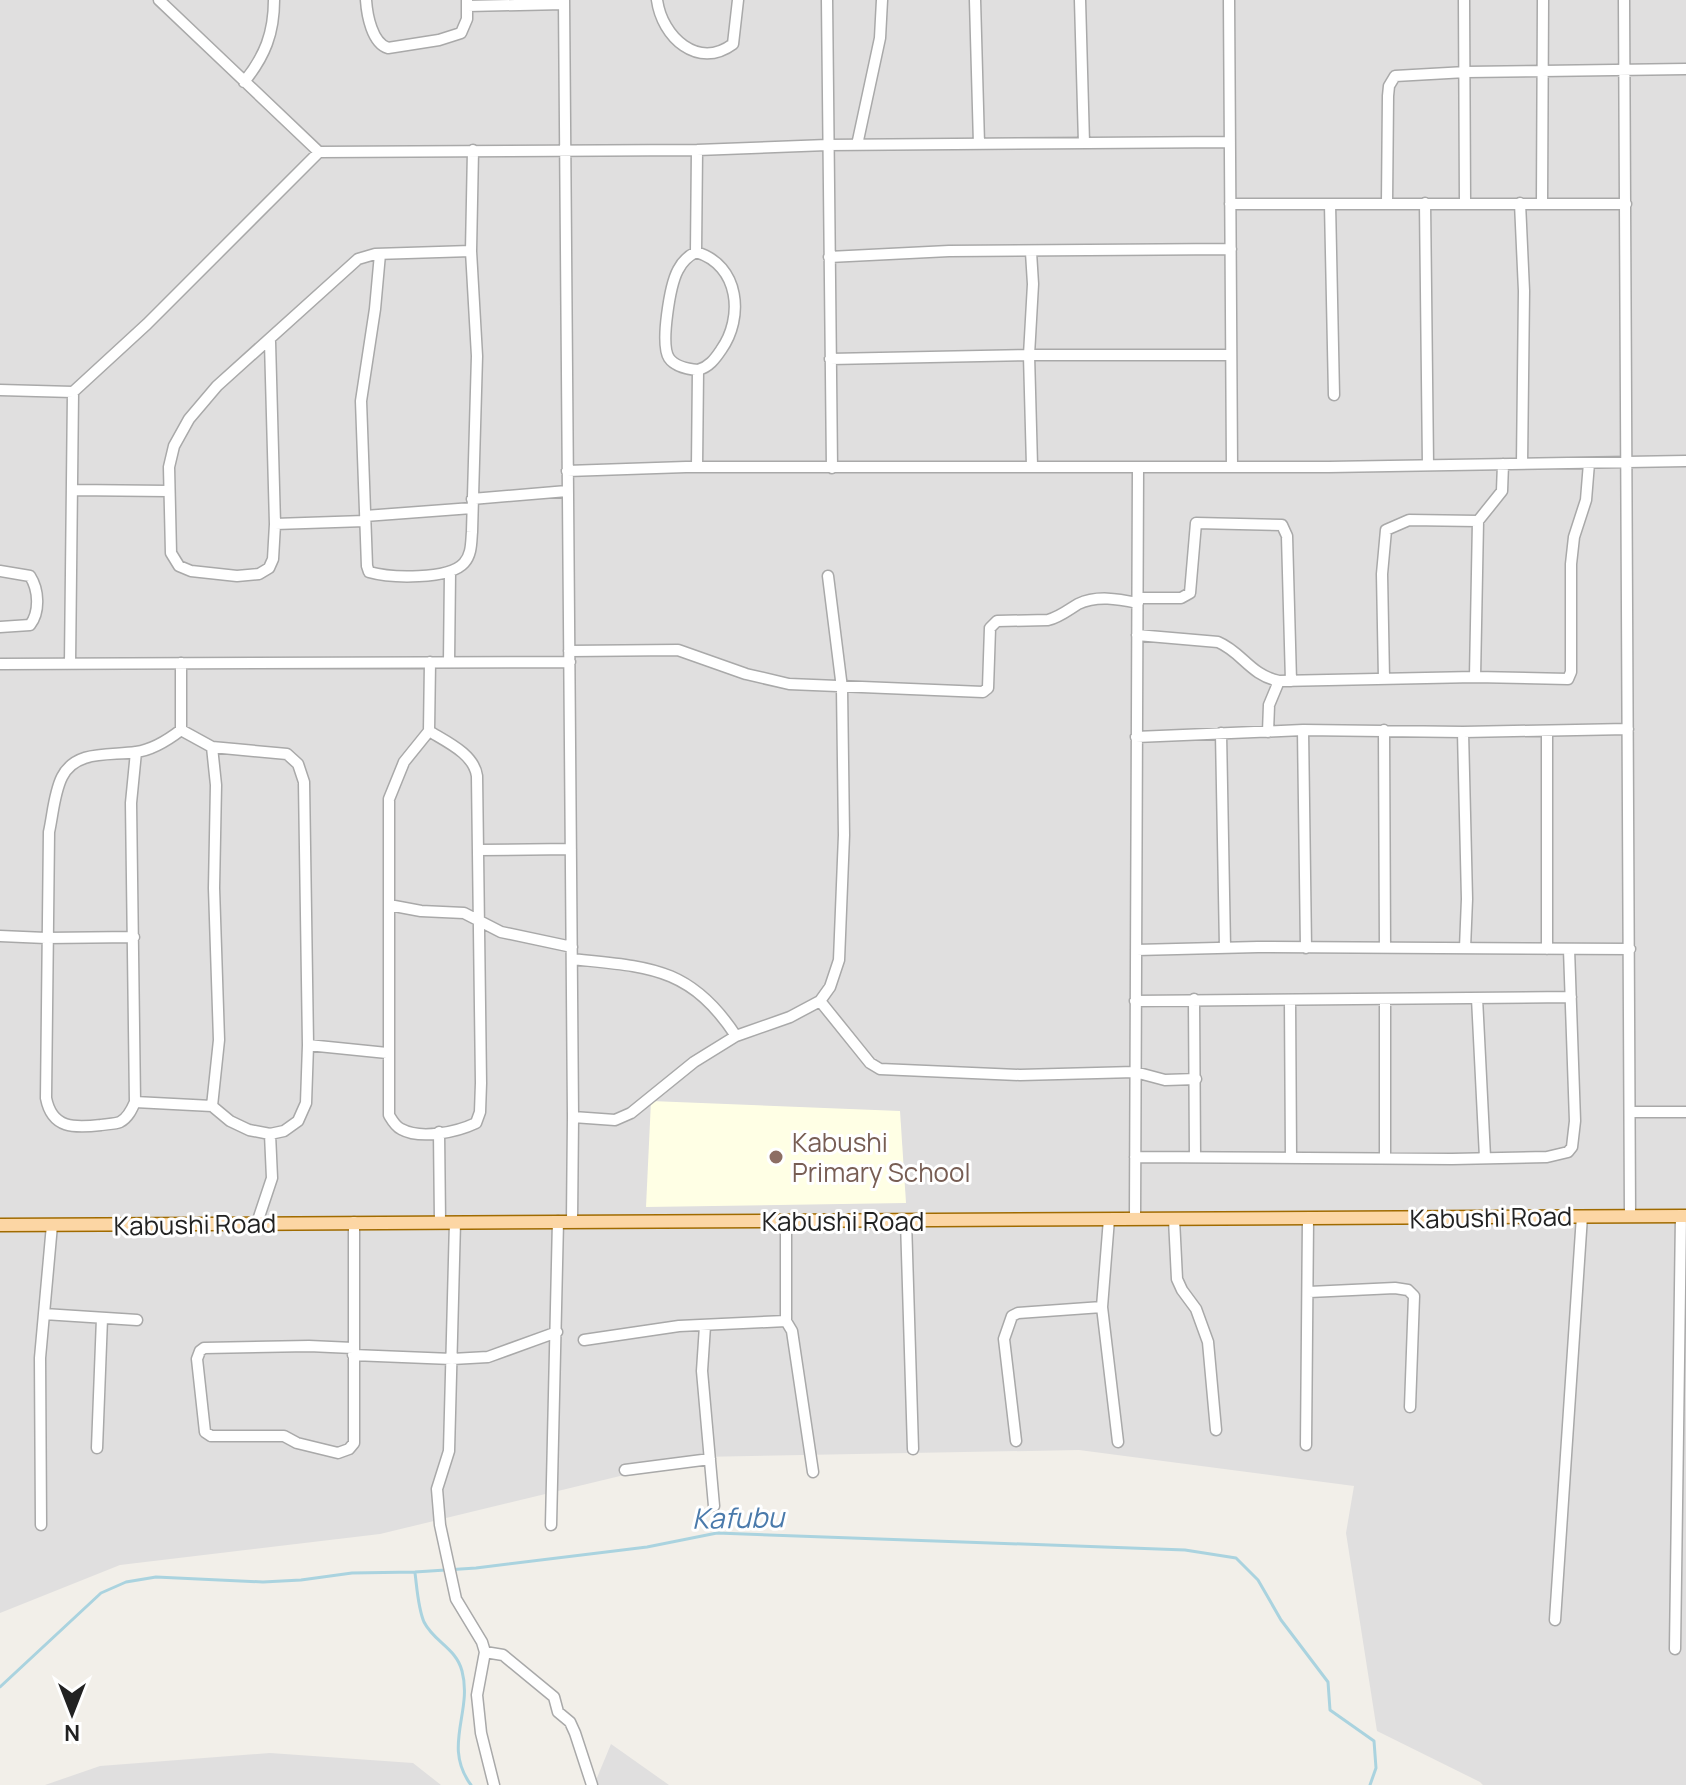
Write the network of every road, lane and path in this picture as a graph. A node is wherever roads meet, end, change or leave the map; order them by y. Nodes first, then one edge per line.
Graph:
1 (159, 0) edge
2 (274, 0) edge
3 (366, 0) edge
4 (657, 0) edge
5 (738, 0) edge
6 (827, 0) edge
7 (882, 0) edge
8 (975, 0) edge
9 (1080, 0) edge
10 (1229, 0) edge
11 (1464, 0) edge
12 (1543, 0) edge
13 (1624, 0) edge
14 (564, 2) edge
15 (467, 3) edge
16 (1686, 69) edge
17 (1624, 71) junction
18 (1466, 72) junction
19 (1542, 72) junction
20 (244, 82) junction
21 (1230, 142) junction
22 (1084, 143) junction
23 (979, 144) junction
24 (827, 145) junction
25 (857, 145) junction
26 (566, 149) junction
27 (473, 150) junction
28 (697, 150) junction
29 (319, 152) junction
30 (1542, 202) junction
31 (1387, 203) junction
32 (1425, 203) junction
33 (1465, 203) junction
34 (1520, 203) junction
35 (1230, 204) junction
36 (1330, 204) junction
37 (1626, 204) junction
38 (1231, 249) junction
39 (471, 251) junction
40 (696, 252) junction
41 (1031, 252) junction
42 (380, 254) junction
43 (829, 257) junction
44 (270, 342) junction
45 (1029, 355) junction
46 (1231, 355) junction
47 (830, 359) junction
48 (698, 370) junction
49 (0, 390) edge
50 (73, 392) junction
51 (1334, 395) dead end
52 (1686, 461) edge
53 (1626, 462) junction
54 (1589, 463) junction
55 (1503, 464) junction
56 (1522, 464) junction
57 (1428, 465) junction
58 (1032, 466) junction
59 (697, 467) junction
60 (1138, 467) junction
61 (1232, 467) junction
62 (832, 468) junction
63 (567, 471) junction
64 (73, 490) junction
65 (168, 491) junction
66 (567, 491) junction
67 (472, 503) junction
68 (365, 518) junction
69 (1478, 521) junction
70 (275, 524) junction
71 (0, 571) edge
72 (450, 572) junction
73 (828, 576) dead end
74 (1138, 600) junction
75 (0, 627) edge
76 (1137, 635) junction
77 (569, 656) junction
78 (430, 662) junction
79 (449, 662) junction
80 (70, 663) junction
81 (181, 663) junction
82 (0, 664) edge
83 (1475, 677) junction
84 (1384, 679) junction
85 (1279, 681) junction
86 (1291, 681) junction
87 (842, 688) junction
88 (1628, 729) junction
89 (181, 730) junction
90 (1303, 730) junction
91 (1384, 730) junction
92 (429, 731) junction
93 (1547, 731) junction
94 (1268, 732) junction
95 (1463, 732) junction
96 (1221, 733) junction
97 (1136, 737) junction
98 (212, 747) junction
99 (136, 752) junction
100 (571, 849) junction
101 (479, 850) junction
102 (389, 905) junction
103 (480, 921) junction
104 (0, 936) edge
105 (134, 937) junction
106 (46, 938) junction
107 (1225, 947) junction
108 (1385, 947) junction
109 (1306, 948) junction
110 (1465, 948) junction
111 (1547, 949) junction
112 (1569, 949) junction
113 (1630, 949) junction
114 (1136, 950) junction
115 (572, 953) junction
116 (1571, 997) junction
117 (1477, 998) junction
118 (1194, 999) junction
119 (1385, 999) junction
120 (1290, 1000) junction
121 (820, 1001) junction
122 (1135, 1001) junction
123 (736, 1036) junction
124 (308, 1045) junction
125 (387, 1053) junction
126 (1135, 1072) junction
127 (1196, 1079) junction
128 (135, 1102) junction
129 (212, 1106) junction
130 (1630, 1112) junction
131 (1686, 1112) edge
132 (573, 1117) junction
133 (439, 1132) junction
134 (270, 1134) junction
135 (1135, 1157) junction
136 (1195, 1157) junction
137 (1291, 1157) junction
138 (1485, 1157) junction
139 (1385, 1158) junction
140 (1582, 1216) junction
141 (1630, 1216) junction
142 (1684, 1216) edge
143 (1135, 1218) junction
144 (1109, 1219) junction
145 (1174, 1219) junction
146 (1308, 1219) junction
147 (558, 1221) junction
148 (572, 1221) junction
149 (906, 1221) junction
150 (354, 1222) junction
151 (440, 1222) junction
152 (455, 1222) junction
153 (786, 1222) junction
154 (257, 1223) junction
155 (0, 1225) edge
156 (52, 1225) junction
157 (1309, 1292) junction
158 (1102, 1307) junction
159 (44, 1314) junction
160 (102, 1318) junction
161 (137, 1320) dead end
162 (786, 1321) junction
163 (705, 1326) junction
164 (557, 1332) junction
165 (584, 1340) dead end
166 (353, 1352) junction
167 (452, 1359) junction
168 (1410, 1407) dead end
169 (1216, 1430) dead end
170 (1016, 1441) dead end
171 (1118, 1442) dead end
172 (1306, 1445) dead end
173 (97, 1448) dead end
174 (913, 1449) dead end
175 (710, 1459) junction
176 (625, 1470) dead end
177 (813, 1472) dead end
178 (714, 1506) dead end
179 (41, 1525) dead end
180 (551, 1525) dead end
181 (1555, 1620) dead end
182 (1675, 1649) dead end
183 (485, 1652) junction
184 (494, 1785) edge
185 (592, 1785) edge

1 - 20 street
2 - 20 street
3 - 15 street
4 - 5 street
6 - 24 street
7 - 25 street
8 - 23 street
9 - 22 street
10 - 21 street
11 - 18 street
12 - 19 street
13 - 17 street
14 - 15 street
14 - 26 street
16 - 17 street
17 - 19 street
17 - 37 street
18 - 19 street
18 - 31 street
18 - 33 street
19 - 30 street
20 - 29 street
21 - 22 street
21 - 35 street
22 - 23 street
23 - 25 street
24 - 25 street
24 - 28 street
24 - 43 street
26 - 27 street
26 - 28 street
26 - 63 street
27 - 29 street
27 - 39 street
28 - 40 street
29 - 50 street
30 - 34 street
30 - 37 street
31 - 32 street
31 - 36 street
32 - 33 street
32 - 57 street
33 - 34 street
34 - 56 street
35 - 36 street
35 - 38 street
36 - 51 street
37 - 53 street
38 - 41 street
38 - 46 street
39 - 42 street
39 - 67 street
40 - 48 street
40 - 48 street
41 - 43 street
41 - 45 street
42 - 44 street
42 - 68 street
43 - 47 street
44 - 65 street
44 - 70 street
45 - 46 street
45 - 47 street
45 - 58 street
46 - 61 street
47 - 62 street
48 - 59 street
49 - 50 street
50 - 64 street
52 - 53 street
53 - 54 street
53 - 88 street
54 - 56 street
54 - 83 street
55 - 56 street
55 - 57 street
55 - 69 street
57 - 61 street
58 - 60 street
58 - 62 street
59 - 62 street
59 - 63 street
60 - 61 street
60 - 74 street
63 - 66 street
64 - 65 street
64 - 80 street
65 - 70 street
66 - 67 street
66 - 77 street
67 - 68 street
67 - 72 street
68 - 70 street
68 - 72 street
69 - 83 street
69 - 84 street
71 - 75 street
72 - 79 street
73 - 87 street
74 - 76 street
74 - 86 street
74 - 87 street
76 - 85 street
76 - 97 street
77 - 79 street
77 - 87 street
77 - 100 street
78 - 79 street
78 - 81 street
78 - 92 street
80 - 81 street
80 - 82 street
81 - 89 street
83 - 84 street
84 - 86 street
85 - 86 street
85 - 94 street
87 - 121 street
88 - 93 street
88 - 113 street
89 - 98 street
89 - 99 street
90 - 91 street
90 - 94 street
90 - 109 street
91 - 95 street
91 - 108 street
92 - 101 street
92 - 102 street
93 - 95 street
93 - 111 street
94 - 96 street
95 - 110 street
96 - 97 street
96 - 107 street
97 - 114 street
98 - 124 street
98 - 129 street
99 - 105 street
99 - 106 street
100 - 101 street
100 - 115 street
101 - 103 street
102 - 103 street
102 - 125 street
103 - 115 street
103 - 133 street
104 - 106 street
105 - 106 street
105 - 128 street
106 - 128 street
107 - 109 street
107 - 114 street
108 - 109 street
108 - 110 street
110 - 111 street
111 - 112 street
112 - 113 street
112 - 116 street
113 - 130 street
114 - 122 street
115 - 123 street
115 - 132 street
116 - 117 street
116 - 138 street
117 - 119 street
117 - 138 street
118 - 120 street
118 - 122 street
118 - 127 street
119 - 120 street
119 - 139 street
120 - 137 street
121 - 123 street
121 - 126 street
122 - 126 street
123 - 132 street
124 - 125 street
124 - 134 street
125 - 133 street
126 - 127 street
126 - 135 street
127 - 136 street
128 - 129 street
129 - 134 street
130 - 131 street
130 - 141 street
132 - 148 street
133 - 151 street
134 - 154 street
135 - 136 street
135 - 143 street
136 - 137 street
137 - 139 street
138 - 139 street
140 - 141 main road, Kabushi Road
140 - 146 main road, Kabushi Road
140 - 181 street
141 - 142 main road, Kabushi Road
142 - 182 street
143 - 144 main road, Kabushi Road
143 - 145 main road, Kabushi Road
144 - 149 main road, Kabushi Road
144 - 158 street
145 - 146 main road, Kabushi Road
145 - 169 street
146 - 157 street
147 - 148 main road, Kabushi Road
147 - 152 main road, Kabushi Road
147 - 164 street
148 - 153 main road, Kabushi Road
149 - 153 main road, Kabushi Road
149 - 174 street
150 - 151 main road, Kabushi Road
150 - 154 main road, Kabushi Road
150 - 166 street
151 - 152 main road, Kabushi Road
152 - 167 street
153 - 162 street
154 - 156 main road, Kabushi Road
155 - 156 main road, Kabushi Road
156 - 159 street
157 - 168 street
157 - 172 street
158 - 170 street
158 - 171 street
159 - 160 street
159 - 179 street
160 - 161 street
160 - 173 street
162 - 163 street
162 - 177 street
163 - 165 street
163 - 175 street
164 - 167 street
164 - 180 street
166 - 166 street
166 - 167 street
167 - 183 street
175 - 176 street
175 - 178 street
183 - 184 street
183 - 185 street

